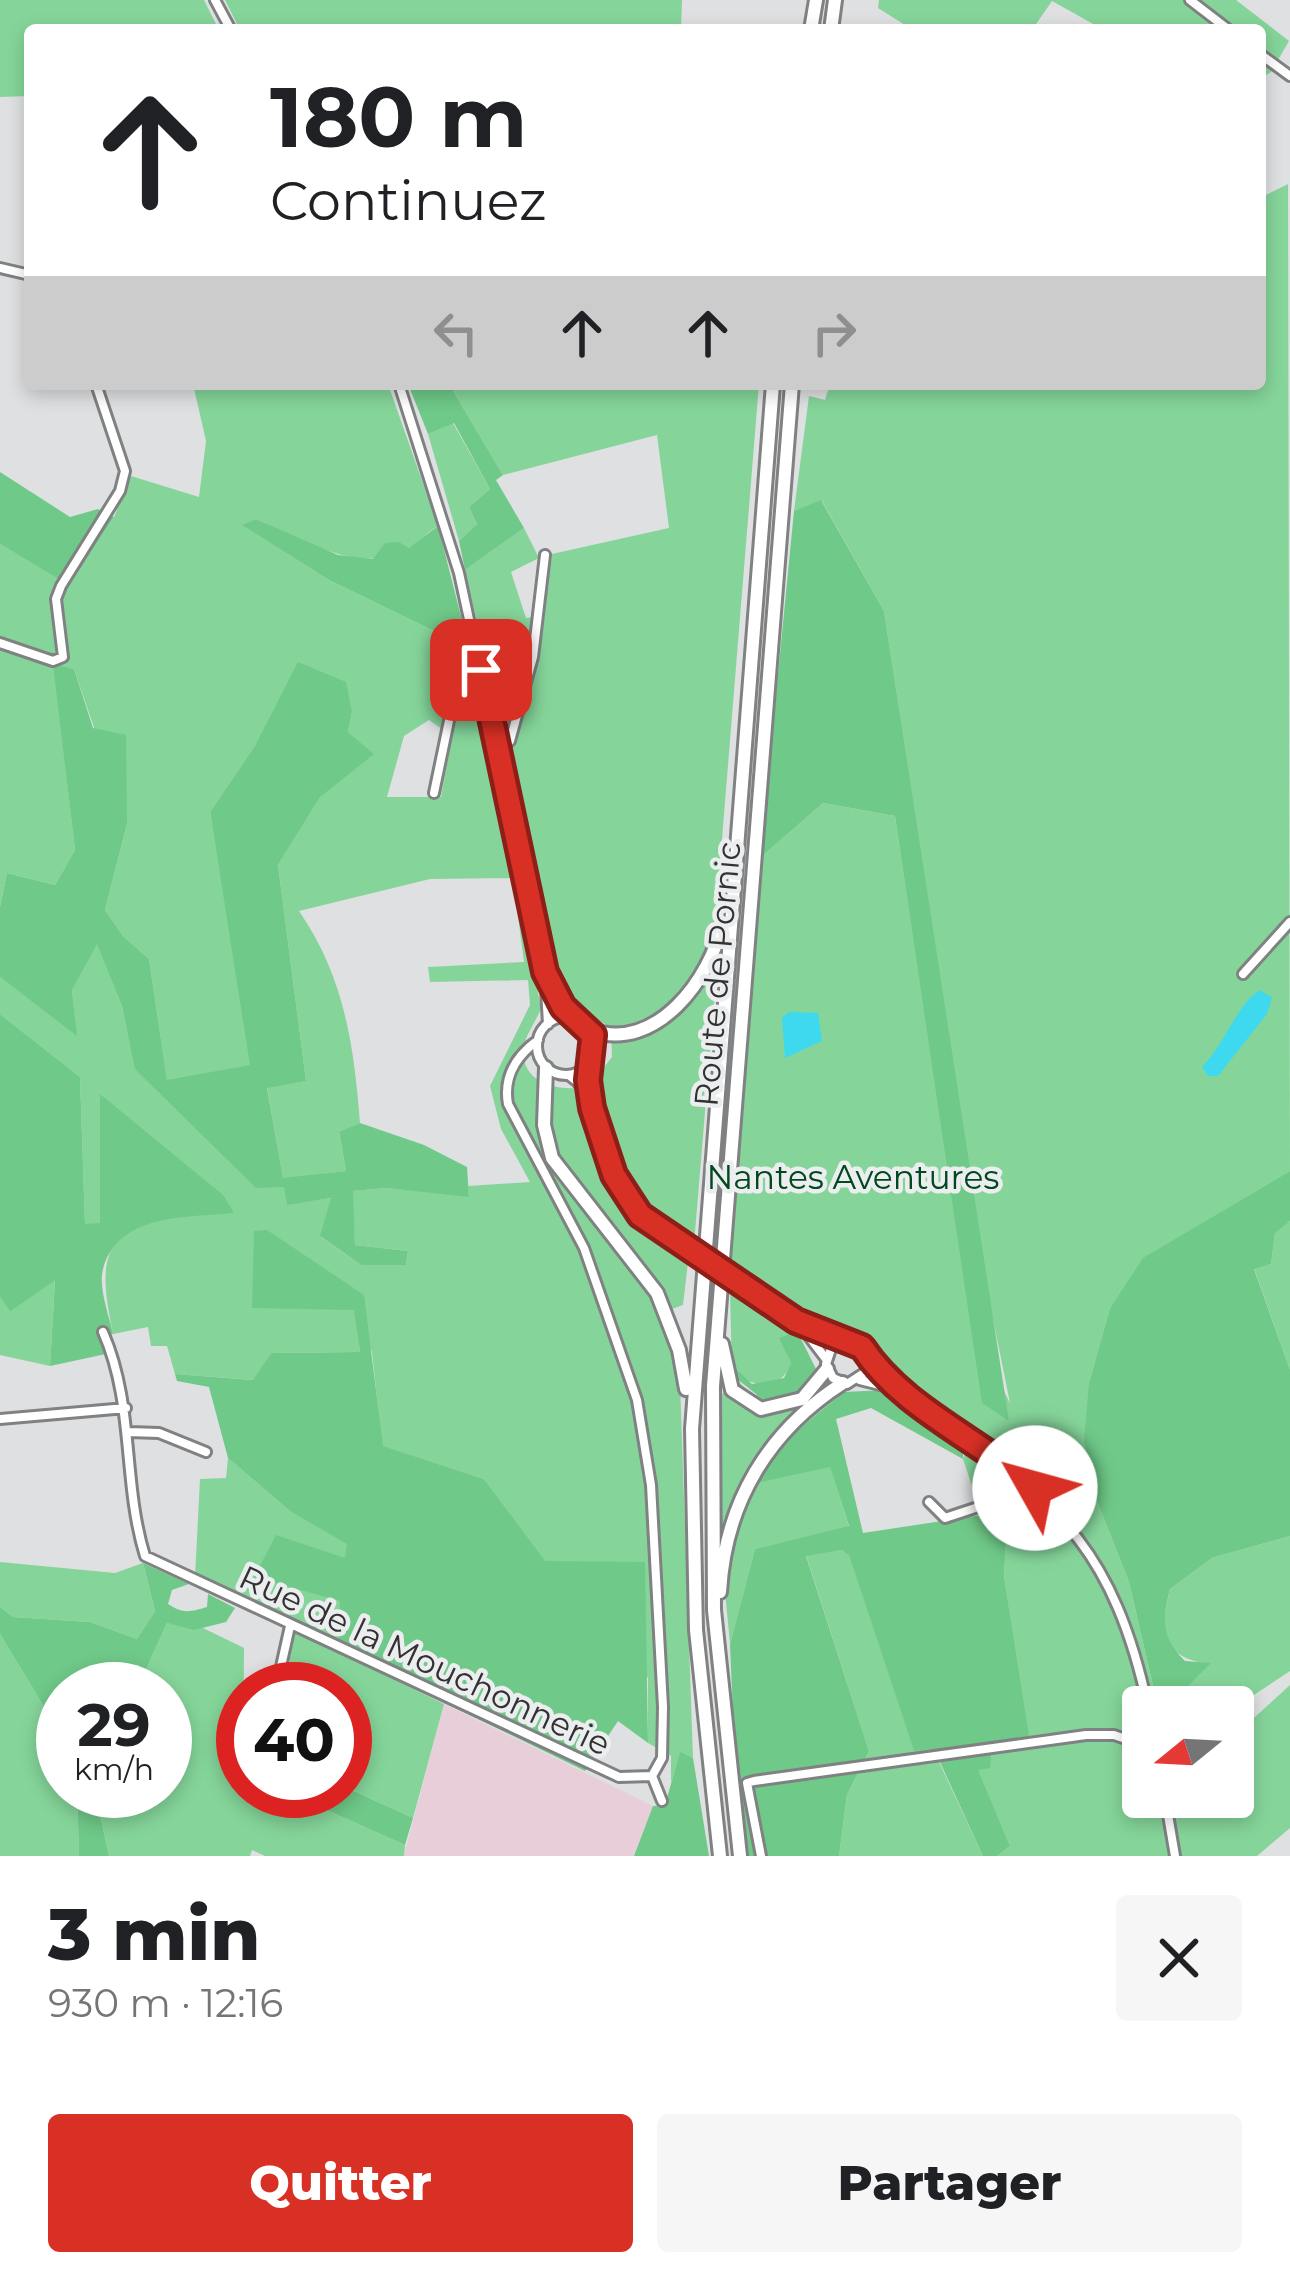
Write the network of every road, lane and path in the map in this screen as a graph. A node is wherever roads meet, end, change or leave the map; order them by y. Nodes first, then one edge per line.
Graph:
1 (1190, 0) edge
2 (1221, 24) edge
3 (98, 390) edge
4 (401, 390) edge
5 (772, 390) edge
6 (792, 390) edge
7 (545, 555) dead end
8 (0, 643) edge
9 (481, 670) junction
10 (498, 749) junction
11 (434, 794) dead end
12 (731, 888) junction
13 (1290, 922) edge
14 (545, 972) junction
15 (1243, 974) dead end
16 (572, 1018) junction
17 (548, 1024) junction
18 (591, 1030) junction
19 (538, 1040) junction
20 (543, 1063) junction
21 (515, 1064) junction
22 (590, 1064) junction
23 (570, 1076) junction
24 (592, 1108) junction
25 (720, 1282) junction
26 (796, 1321) junction
27 (103, 1333) dead end
28 (845, 1341) junction
29 (868, 1362) junction
30 (827, 1364) junction
31 (859, 1380) junction
32 (843, 1383) junction
33 (899, 1390) junction
34 (126, 1408) junction
35 (0, 1419) edge
36 (692, 1429) junction
37 (128, 1432) junction
38 (206, 1452) dead end
39 (1035, 1488) junction
40 (929, 1502) dead end
41 (714, 1610) junction
42 (290, 1626) junction
43 (282, 1662) edge
44 (1143, 1686) edge
45 (1122, 1738) edge
46 (652, 1776) junction
47 (662, 1801) dead end
48 (1169, 1818) edge
49 (720, 1856) edge
50 (740, 1856) edge
51 (760, 1856) edge
52 (1175, 1856) edge

1 - 2 street
3 - 8 street
4 - 9 street
5 - 12 highway, Route de Pornic
6 - 25 highway, Route de Pornic
7 - 10 street
9 - 10 street
9 - 11 street
10 - 14 street
12 - 18 highway
12 - 36 highway, Route de Pornic
13 - 15 street
14 - 16 street
14 - 17 street
16 - 17 street
16 - 18 street
17 - 19 street
18 - 22 street
19 - 20 street
19 - 21 street
20 - 21 street
20 - 23 street
20 - 36 highway
21 - 46 street, Rue de la Mouchonnerie
22 - 23 street
22 - 24 street
23 - 24 street
24 - 26 street, bridge
25 - 30 highway
25 - 41 highway, Route de Pornic
26 - 28 street
26 - 30 street
27 - 34 street, Rue de la Mouchonnerie
28 - 29 street
28 - 30 street
29 - 31 street
29 - 33 street
30 - 32 street
31 - 32 street
31 - 33 street
32 - 41 highway
33 - 39 street
34 - 35 street
34 - 37 street, Rue de la Mouchonnerie
36 - 49 highway, Route de Pornic
37 - 38 street
37 - 42 street, Rue de la Mouchonnerie
39 - 40 street
39 - 44 street
41 - 50 highway, Route de Pornic
42 - 43 street
42 - 46 street, Rue de la Mouchonnerie
45 - 51 street
46 - 47 street
48 - 52 street

